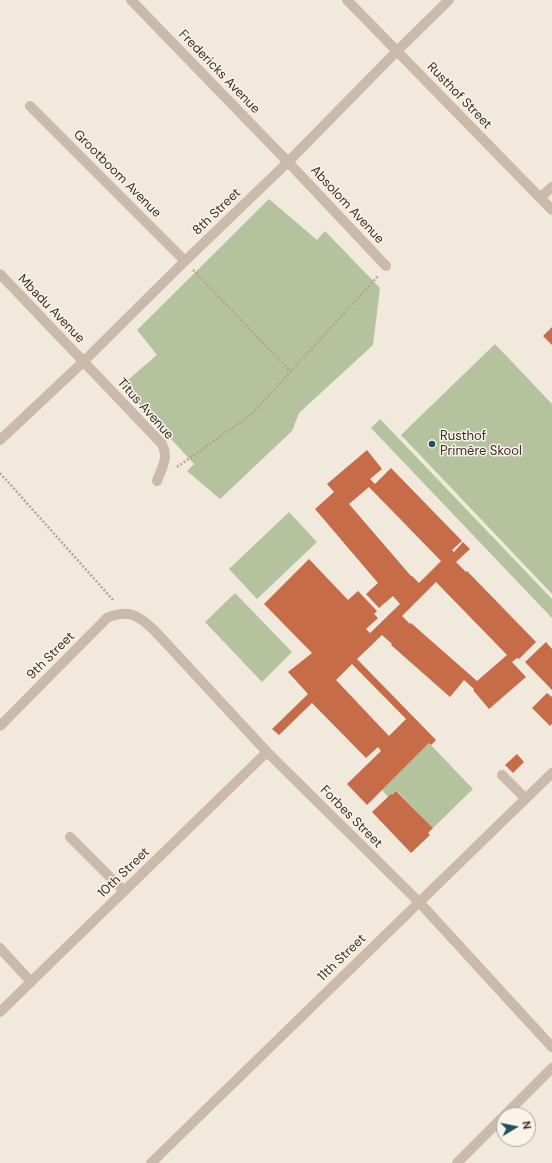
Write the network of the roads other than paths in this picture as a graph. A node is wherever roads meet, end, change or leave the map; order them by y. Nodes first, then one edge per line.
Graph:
1 (347, 0) edge
2 (449, 0) edge
3 (137, 2) edge
4 (397, 51) junction
5 (30, 106) dead end
6 (288, 162) junction
7 (552, 187) edge
8 (540, 198) junction
9 (552, 210) edge
10 (185, 261) junction
11 (386, 266) road end
12 (0, 274) edge
13 (83, 362) junction
14 (0, 440) edge
15 (157, 481) road end
16 (125, 614) joint
17 (0, 726) edge
18 (267, 752) junction
19 (552, 773) edge
20 (502, 775) dead end
21 (525, 798) junction
22 (70, 837) dead end
23 (124, 892) junction
24 (418, 902) junction
25 (0, 948) edge
26 (31, 982) junction
27 (0, 1012) edge
28 (552, 1047) edge
29 (552, 1068) edge
30 (513, 1107) edge
31 (496, 1124) edge
32 (151, 1163) edge
33 (456, 1163) edge

1 - 4 street, Rusthof Street
2 - 4 street, 8th Street
3 - 6 street, Fredericks Avenue
4 - 6 street, 8th Street
4 - 8 street, Rusthof Street
5 - 10 street, Grootboom Avenue
6 - 10 street, 8th Street
6 - 11 street, Absolom Avenue
7 - 8 street
8 - 9 street, Rusthof Street
10 - 13 street, 8th Street
12 - 13 street, Mbadu Avenue
13 - 14 street, 8th Street
13 - 15 street, Titus Avenue
16 - 17 street, 9th Street
16 - 18 street, Forbes Street
18 - 23 street, 10th Street
18 - 24 street, Forbes Street
19 - 21 street, 11th Street
20 - 21 street
21 - 24 street, 11th Street
22 - 23 street
23 - 26 street, 10th Street
24 - 28 street, Forbes Street
24 - 32 street, 11th Street
25 - 26 street
26 - 27 street, 10th Street
29 - 30 street
31 - 33 street

